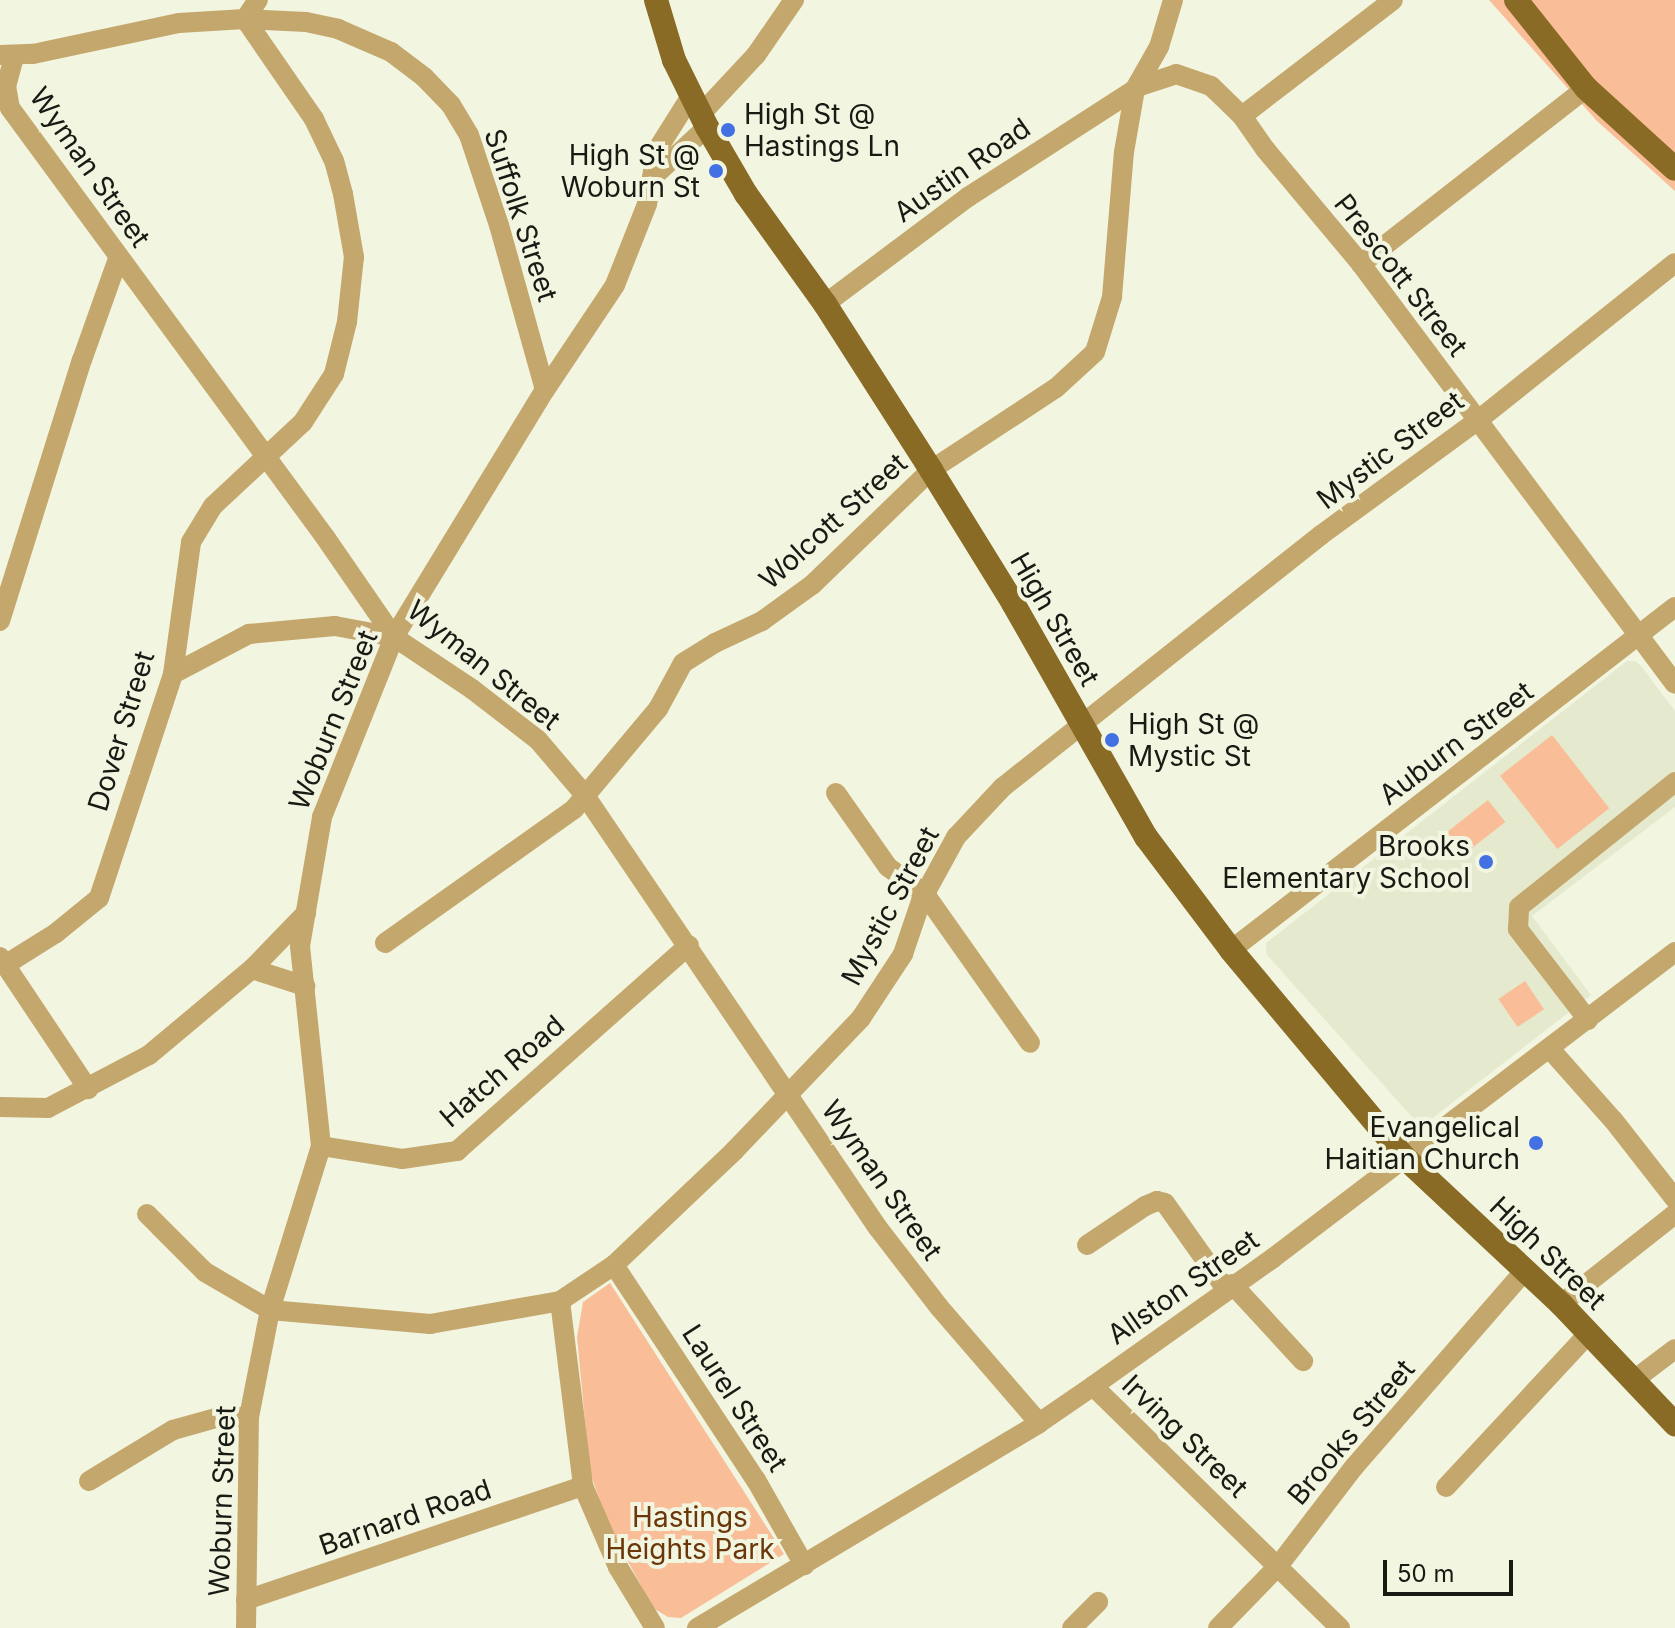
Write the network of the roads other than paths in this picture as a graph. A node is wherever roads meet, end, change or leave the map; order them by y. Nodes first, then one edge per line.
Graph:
1 (258, 0) edge
2 (656, 0) edge
3 (794, 0) edge
4 (1173, 0) edge
5 (1393, 0) edge
6 (1516, 0) edge
7 (245, 19) junction
8 (7, 56) edge
9 (1586, 88) junction
10 (1135, 89) junction
11 (699, 113) junction
12 (1242, 116) junction
13 (1675, 169) edge
14 (653, 177) junction
15 (118, 259) junction
16 (1675, 263) edge
17 (1361, 264) junction
18 (825, 304) junction
19 (545, 390) junction
20 (1477, 421) junction
21 (265, 458) junction
22 (931, 470) junction
23 (1675, 607) edge
24 (0, 621) edge
25 (394, 637) junction
26 (1640, 637) junction
27 (173, 674) junction
28 (1675, 684) edge
29 (1083, 726) junction
30 (1675, 782) edge
31 (836, 793) dead end
32 (584, 794) junction
33 (925, 894) junction
34 (306, 913) junction
35 (385, 943) dead end
36 (689, 945) junction
37 (1231, 950) junction
38 (1675, 952) edge
39 (3, 961) edge
40 (252, 969) junction
41 (305, 986) junction
42 (1588, 1020) junction
43 (1030, 1043) dead end
44 (1550, 1049) junction
45 (88, 1089) junction
46 (787, 1095) junction
47 (0, 1107) edge
48 (321, 1146) junction
49 (1405, 1158) junction
50 (1675, 1199) edge
51 (147, 1214) dead end
52 (1675, 1214) edge
53 (1087, 1245) dead end
54 (614, 1265) junction
55 (1525, 1270) junction
56 (1229, 1287) junction
57 (560, 1301) junction
58 (1561, 1304) junction
59 (270, 1310) junction
60 (1588, 1334) junction
61 (1675, 1349) edge
62 (1303, 1361) dead end
63 (1634, 1380) junction
64 (1093, 1386) junction
65 (249, 1417) junction
66 (1039, 1423) junction
67 (1675, 1424) edge
68 (89, 1481) dead end
69 (583, 1486) junction
70 (1446, 1487) dead end
71 (804, 1565) junction
72 (1279, 1565) junction
73 (246, 1600) junction
74 (1098, 1602) dead end
75 (246, 1628) edge
76 (655, 1628) edge
77 (697, 1628) edge
78 (1072, 1628) edge
79 (1218, 1628) edge
80 (1340, 1628) edge

1 - 7 street
2 - 11 main road, High Street
3 - 11 street
4 - 10 street
5 - 12 street
6 - 9 main road
7 - 8 street, Suffolk Street
7 - 19 street, Suffolk Street
7 - 21 street, Dover Street
8 - 15 street, Wyman Street
9 - 13 main road
9 - 17 street
10 - 12 street, Prescott Street
10 - 18 street, Austin Road
10 - 22 street, Wolcott Street
11 - 14 street
11 - 14 street, Woburn Street
11 - 18 main road, High Street
12 - 17 street, Prescott Street
14 - 19 street, Woburn Street
15 - 21 street, Wyman Street
15 - 24 street
16 - 20 street, Mystic Street
17 - 20 street, Prescott Street
18 - 22 main road, High Street
19 - 25 street, Woburn Street
20 - 26 street, Prescott Street
20 - 29 street, Mystic Street
21 - 25 street, Wyman Street
21 - 27 street, Dover Street
22 - 29 main road, High Street
22 - 32 street, Wolcott Street
23 - 26 street, Auburn Street
25 - 27 street
25 - 32 street, Wyman Street
25 - 34 street, Woburn Street
26 - 28 street, Prescott Street
26 - 37 street, Auburn Street
27 - 39 street, Dover Street
29 - 33 street, Mystic Street
29 - 37 main road, High Street
30 - 42 street
31 - 33 street
32 - 35 street, Wolcott Street
32 - 36 street, Wyman Street
33 - 43 street
33 - 46 street, Mystic Street
34 - 40 street
34 - 41 street, Woburn Street
36 - 46 street, Wyman Street
36 - 48 street, Hatch Road
37 - 49 main road, High Street
38 - 42 street, Allston Street
39 - 45 street
40 - 41 street
40 - 45 street
41 - 48 street, Woburn Street
42 - 44 street, Allston Street
44 - 49 street, Allston Street
44 - 50 street
45 - 47 street
46 - 54 street, Mystic Street
46 - 66 street, Wyman Street
48 - 59 street, Woburn Street
49 - 55 main road, High Street
49 - 56 street, Allston Street
51 - 59 street
52 - 58 street
53 - 56 street
54 - 57 street, Mystic Street
54 - 71 street, Laurel Street
55 - 58 main road, High Street
55 - 72 street, Brooks Street
56 - 62 street
56 - 64 street, Allston Street
57 - 59 street, Mystic Street
57 - 69 street
58 - 60 main road, High Street
59 - 65 street, Woburn Street
60 - 63 main road, High Street
60 - 70 street
61 - 63 street
63 - 67 main road, High Street
64 - 66 street, Allston Street
64 - 72 street, Irving Street
65 - 68 street
65 - 73 street, Woburn Street
66 - 71 street, Allston Street
69 - 73 street, Barnard Road
69 - 76 street
71 - 77 street, Allston Street
72 - 79 street, Brooks Street
72 - 80 street, Irving Street
73 - 75 street, Woburn Street
74 - 78 street

